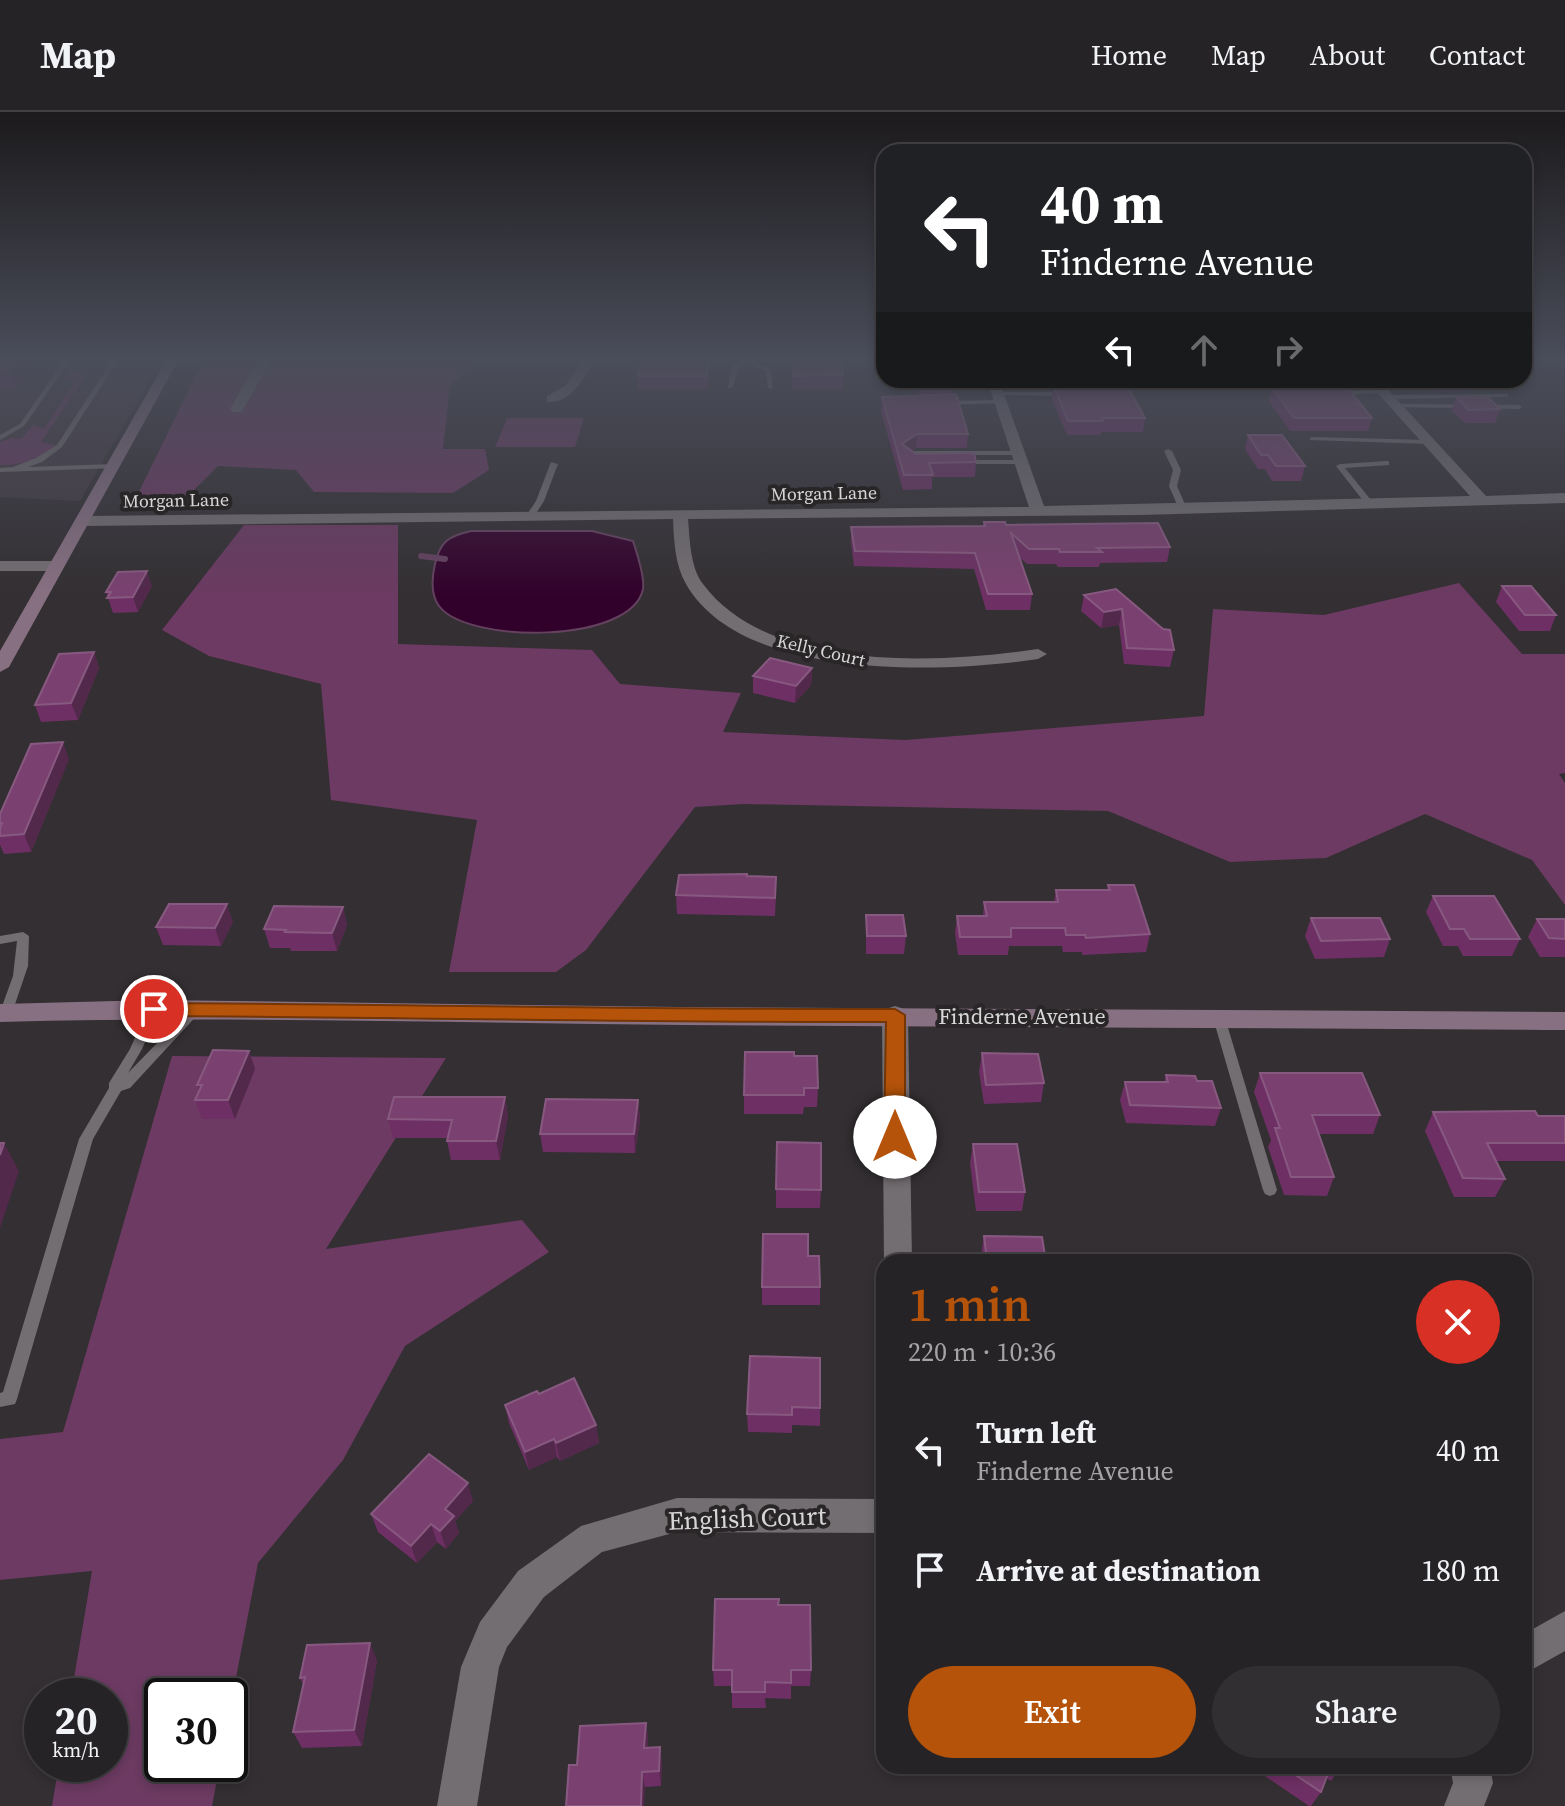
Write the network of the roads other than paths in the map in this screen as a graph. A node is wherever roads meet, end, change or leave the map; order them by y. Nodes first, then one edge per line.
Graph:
1 (65, 438) edge
2 (129, 438) edge
3 (1013, 438) edge
4 (1425, 438) edge
5 (1312, 439) dead end
6 (1429, 442) junction
7 (1168, 451) dead end
8 (1020, 458) junction
9 (1386, 463) dead end
10 (554, 464) dead end
11 (114, 466) junction
12 (0, 470) edge
13 (13, 470) junction
14 (1565, 498) edge
15 (1484, 502) junction
16 (1371, 505) junction
17 (1183, 509) junction
18 (1038, 511) junction
19 (680, 514) junction
20 (530, 516) junction
21 (84, 521) junction
22 (0, 566) edge
23 (56, 566) junction
24 (1038, 654) dead end
25 (0, 667) edge
26 (0, 940) edge
27 (154, 1009) junction
28 (196, 1010) junction
29 (3, 1013) edge
30 (895, 1015) junction
31 (1219, 1018) junction
32 (1565, 1021) edge
33 (116, 1088) junction
34 (1270, 1190) dead end
35 (897, 1254) edge
36 (0, 1400) edge
37 (876, 1516) edge
38 (1565, 1630) edge
39 (1532, 1650) edge
40 (1471, 1774) edge
41 (457, 1806) edge
42 (1464, 1806) edge

1 - 13 lane
2 - 11 main road
3 - 8 street
4 - 6 street
5 - 6 lane
6 - 15 street
7 - 17 lane
8 - 8 lane
8 - 18 street
9 - 16 lane
10 - 20 lane
11 - 13 lane
11 - 21 main road
12 - 13 lane
14 - 15 street, Morgan Lane
15 - 16 street, Morgan Lane
16 - 17 street, Morgan Lane
17 - 18 street, Morgan Lane
18 - 19 street, Morgan Lane
19 - 20 street, Morgan Lane
19 - 24 street, Kelly Court
20 - 21 street, Morgan Lane
21 - 23 main road
22 - 23 street
23 - 25 main road
26 - 29 lane
27 - 28 main road, Finderne Avenue
27 - 29 main road, Finderne Avenue
27 - 33 lane
28 - 30 main road, Finderne Avenue
28 - 33 lane
30 - 31 main road, Finderne Avenue
30 - 35 street
31 - 32 main road, Finderne Avenue
31 - 34 lane
33 - 36 lane
37 - 41 street, English Court
38 - 39 street
40 - 42 street

